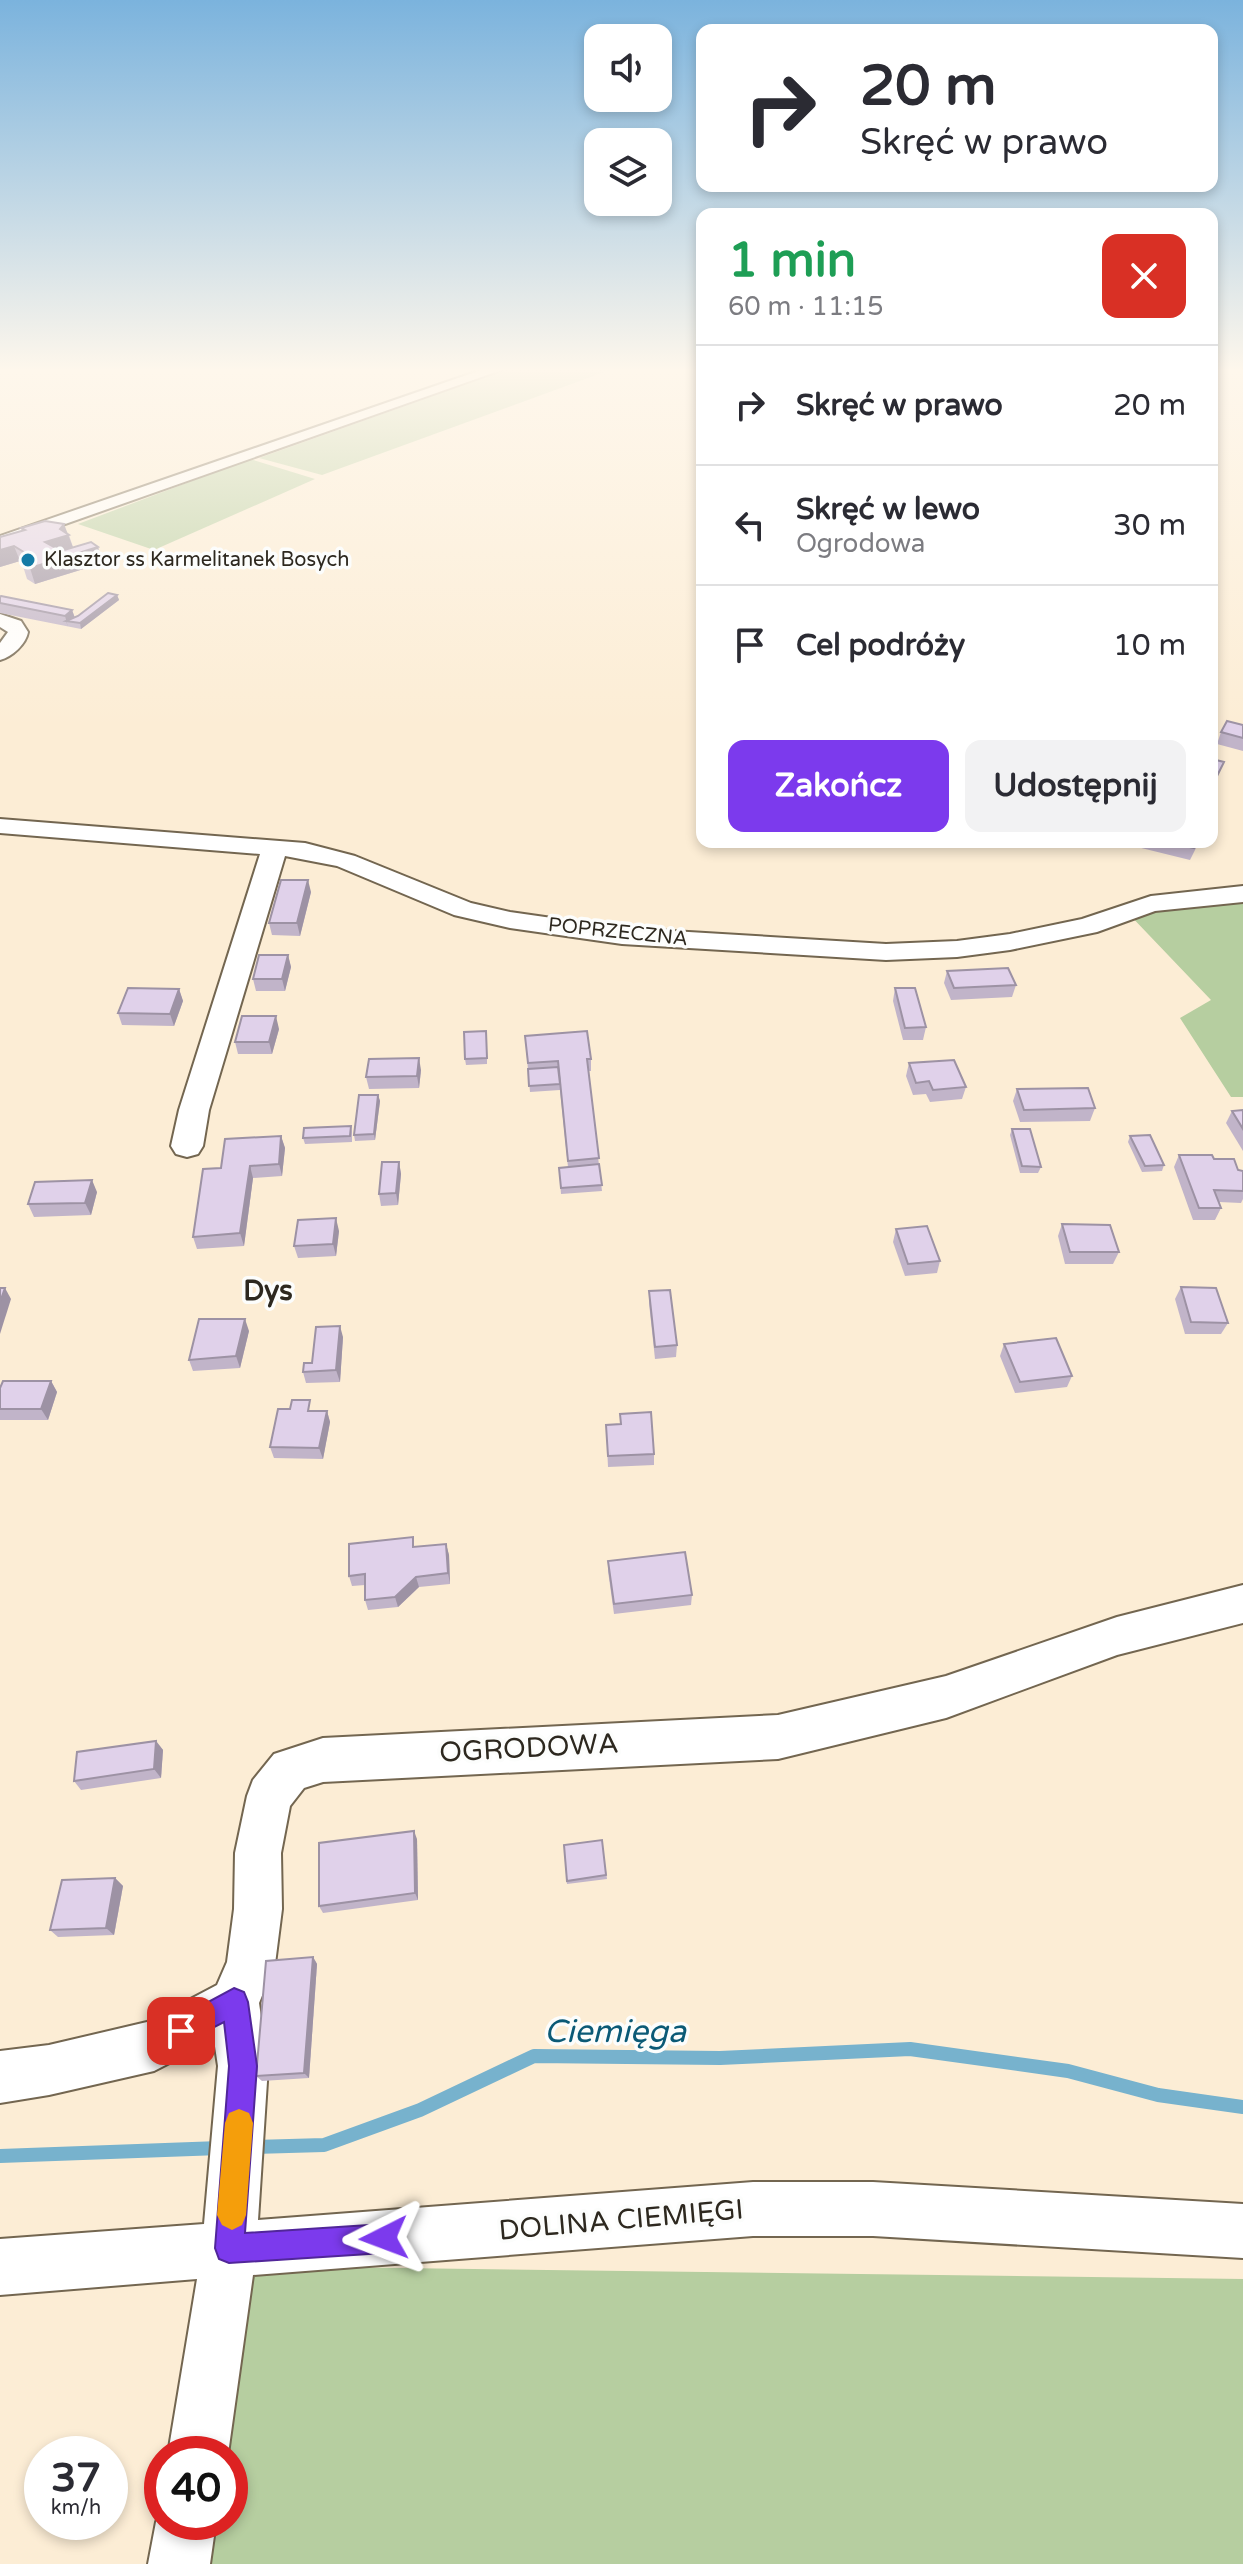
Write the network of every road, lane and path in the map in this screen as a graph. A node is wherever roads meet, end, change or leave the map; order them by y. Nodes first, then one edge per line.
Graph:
1 (162, 487) edge
2 (0, 542) edge
3 (0, 620) edge
4 (0, 654) edge
5 (0, 826) edge
6 (275, 847) junction
7 (1243, 894) edge
8 (187, 1146) dead end
9 (1243, 1604) edge
10 (234, 2002) junction
11 (0, 2077) edge
12 (1243, 2231) edge
13 (229, 2248) junction
14 (0, 2267) edge
15 (201, 2436) edge
16 (183, 2540) edge
17 (179, 2564) edge

1 - 2 street
3 - 4 street
5 - 6 street, POPRZECZNA
6 - 7 street, POPRZECZNA
6 - 8 street
9 - 10 street, OGRODOWA
10 - 11 street
10 - 13 street
12 - 13 street, DOLINA CIEMIĘGI
13 - 14 street, DOLINA CIEMIĘGI
13 - 15 street
16 - 17 street

